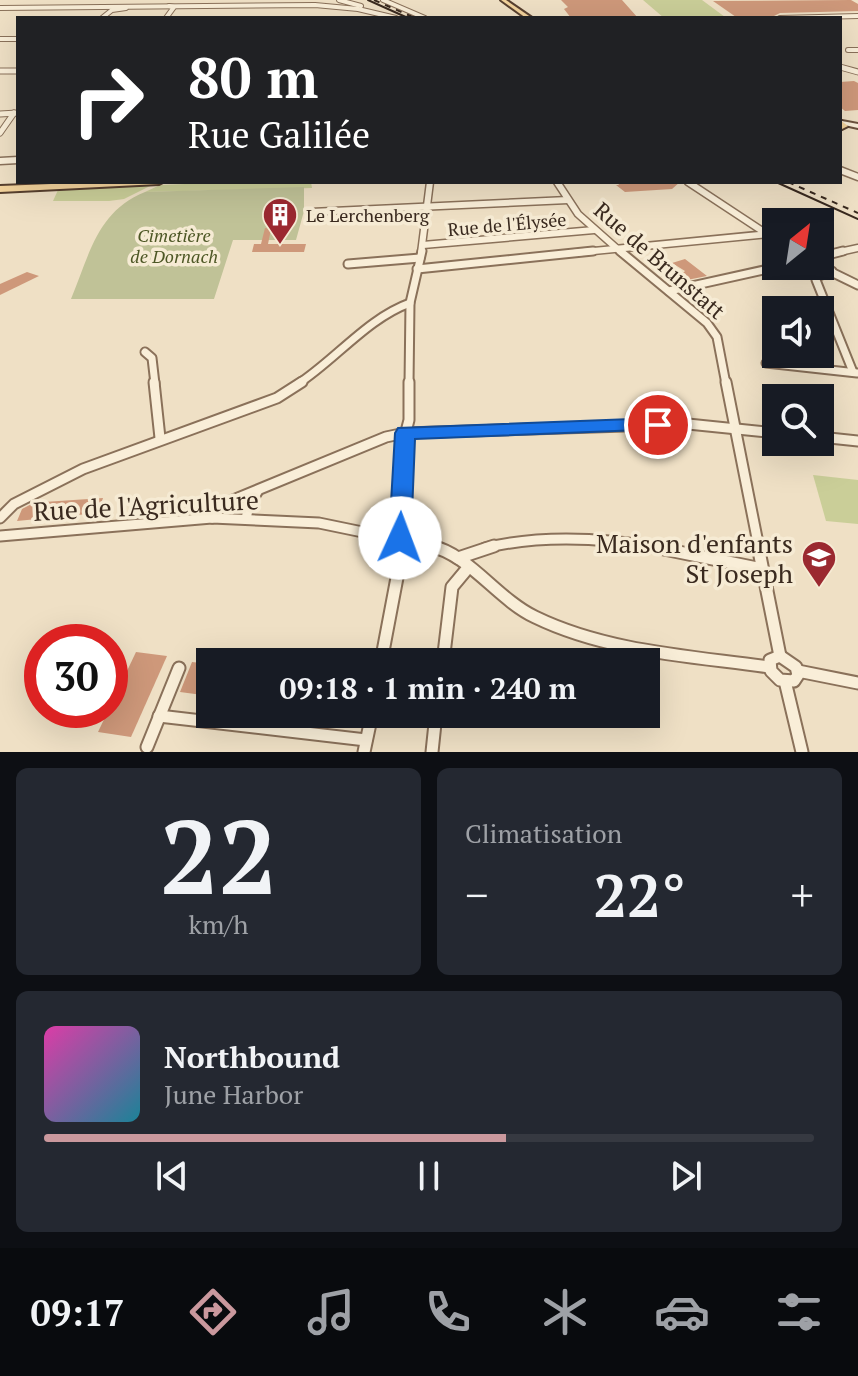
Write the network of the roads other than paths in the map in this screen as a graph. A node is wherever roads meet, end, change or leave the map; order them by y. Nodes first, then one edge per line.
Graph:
1 (196, 0) edge
2 (339, 0) edge
3 (383, 0) edge
4 (503, 0) edge
5 (191, 3) junction
6 (154, 4) junction
7 (364, 7) junction
8 (0, 8) edge
9 (353, 9) junction
10 (104, 16) edge
11 (167, 16) edge
12 (389, 16) edge
13 (393, 16) edge
14 (420, 16) edge
15 (526, 16) edge
16 (848, 50) dead end
17 (858, 50) edge
18 (16, 113) edge
19 (0, 114) edge
20 (0, 133) edge
21 (43, 184) edge
22 (95, 184) edge
23 (430, 184) edge
24 (558, 184) edge
25 (691, 184) edge
26 (0, 187) edge
27 (568, 200) junction
28 (426, 208) junction
29 (311, 212) dead end
30 (594, 230) junction
31 (762, 230) edge
32 (762, 235) edge
33 (423, 245) junction
34 (858, 248) edge
35 (619, 249) junction
36 (834, 254) edge
37 (420, 258) junction
38 (348, 264) dead end
39 (417, 269) junction
40 (762, 270) edge
41 (834, 272) edge
42 (816, 280) edge
43 (858, 285) edge
44 (669, 291) junction
45 (410, 303) junction
46 (145, 352) dead end
47 (816, 368) edge
48 (856, 372) edge
49 (736, 430) junction
50 (762, 432) edge
51 (405, 433) junction
52 (160, 438) junction
53 (834, 438) edge
54 (858, 441) edge
55 (257, 492) junction
56 (0, 518) edge
57 (212, 518) junction
58 (246, 519) junction
59 (0, 536) edge
60 (402, 539) junction
61 (458, 558) junction
62 (467, 569) junction
63 (762, 569) junction
64 (383, 648) edge
65 (445, 648) edge
66 (780, 656) junction
67 (769, 667) junction
68 (179, 668) dead end
69 (798, 671) junction
70 (785, 681) junction
71 (858, 683) edge
72 (159, 716) junction
73 (435, 728) edge
74 (365, 746) edge
75 (147, 747) dead end
76 (432, 752) edge
77 (802, 752) edge

1 - 5 street
2 - 7 street
3 - 14 street
4 - 15 main road
5 - 6 street
5 - 9 street
6 - 8 street
6 - 10 street
6 - 11 street
7 - 9 street
7 - 13 street
9 - 12 street
16 - 17 street
18 - 19 street
18 - 20 street
21 - 26 main road
22 - 26 main road
23 - 28 street
24 - 27 street, Rue de Brunstatt
25 - 31 street
27 - 28 street
27 - 30 street, Rue de Brunstatt
28 - 29 street
28 - 33 street
30 - 33 street, Rue de l'Élysée
30 - 35 street, Rue de Brunstatt
32 - 35 street
33 - 37 street
34 - 36 street
35 - 39 street
35 - 44 street, Rue de Brunstatt
37 - 38 street
37 - 39 street
39 - 45 street
40 - 44 street
41 - 43 street
42 - 48 street
44 - 49 street, Rue de Brunstatt
45 - 51 street
45 - 52 street
46 - 52 street
47 - 48 street
49 - 50 street
49 - 51 street
49 - 63 street, Rue de Brunstatt
51 - 55 street
51 - 60 street
52 - 56 street
53 - 54 street
55 - 57 street
55 - 58 street
57 - 58 street, Rue de l'Agriculture
57 - 59 street, Rue de l'Agriculture
58 - 60 street, Rue de l'Agriculture
60 - 61 street, Rue de l'Agriculture
60 - 64 street
61 - 62 street
61 - 63 street
62 - 65 street
62 - 67 street
63 - 66 street, Rue de Brunstatt
66 - 67 street
66 - 69 street
67 - 70 street
68 - 72 street
69 - 70 street
69 - 71 street
70 - 77 street
72 - 74 street
72 - 75 street
73 - 76 street

